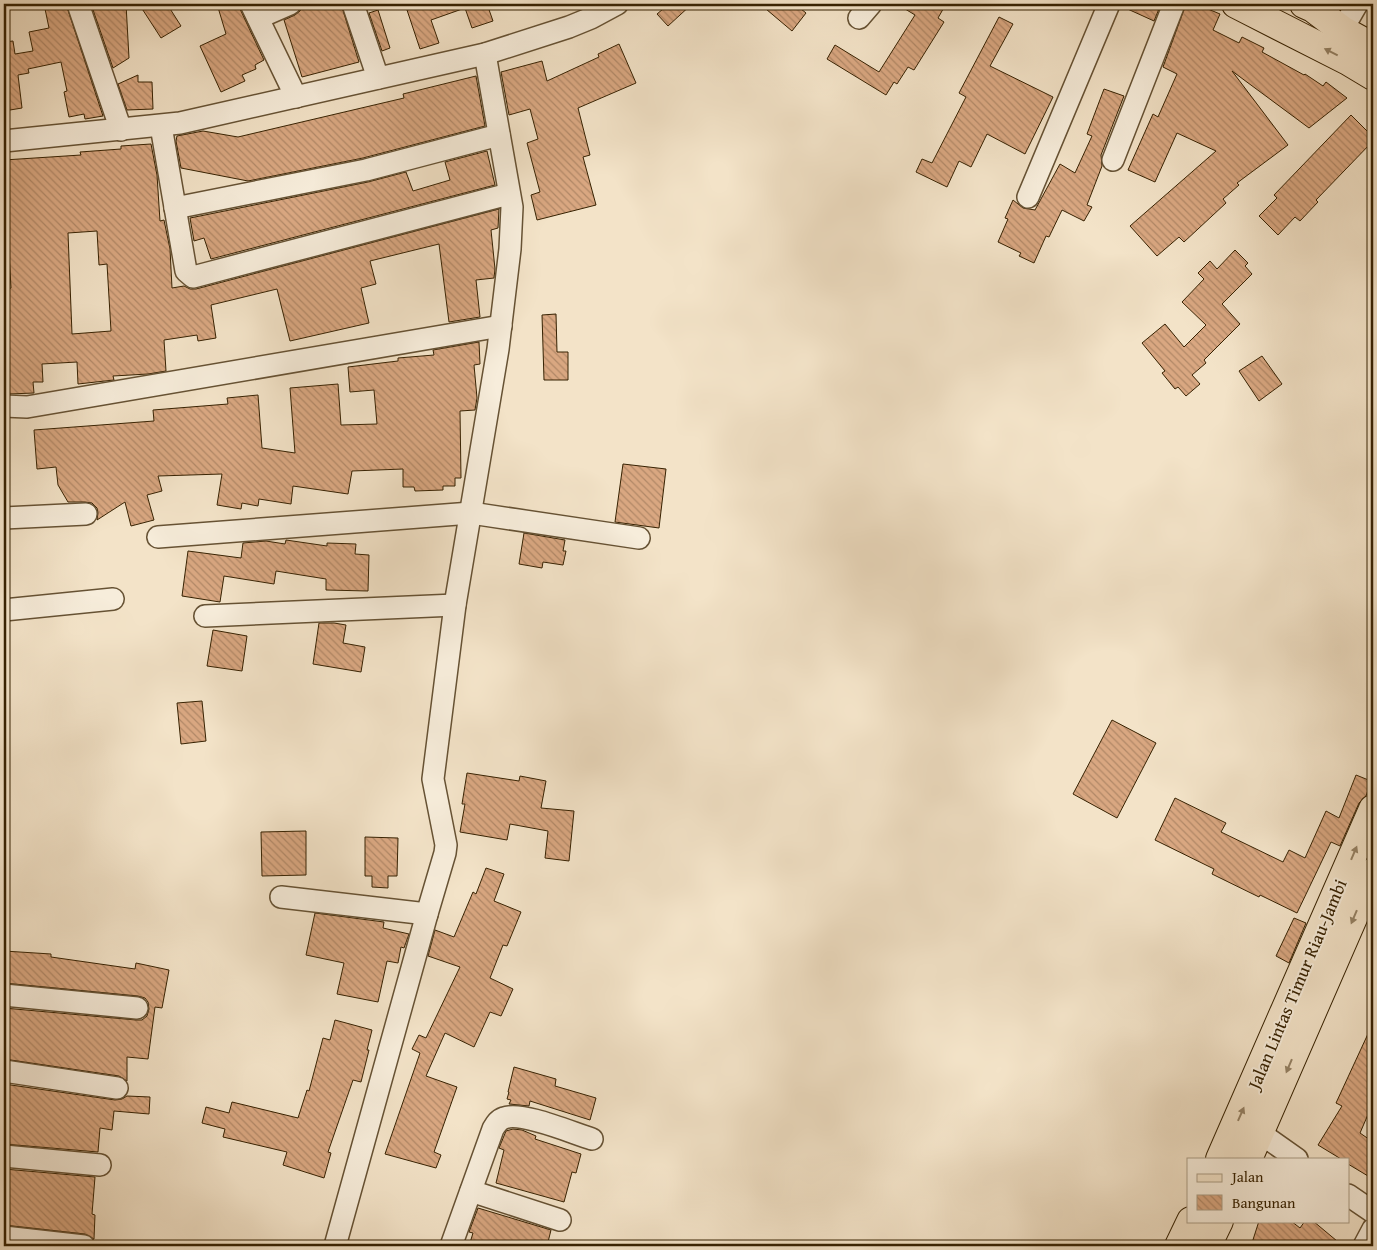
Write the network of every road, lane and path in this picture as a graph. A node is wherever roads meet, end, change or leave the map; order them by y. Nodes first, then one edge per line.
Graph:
1 (78, 4) edge
2 (290, 4) edge
3 (353, 4) edge
4 (617, 4) edge
5 (1109, 4) edge
6 (1174, 4) edge
7 (1236, 4) edge
8 (1309, 6) edge
9 (254, 11) edge
10 (1356, 18) edge
11 (1373, 48) edge
12 (485, 54) junction
13 (1373, 76) edge
14 (378, 78) junction
15 (296, 97) junction
16 (161, 126) junction
17 (121, 130) junction
18 (499, 135) junction
19 (4, 141) edge
20 (1113, 160) dead end
21 (509, 194) junction
22 (1028, 197) dead end
23 (175, 208) junction
24 (501, 326) junction
25 (4, 406) edge
26 (470, 513) junction
27 (86, 514) dead end
28 (4, 518) edge
29 (158, 537) dead end
30 (639, 538) dead end
31 (113, 599) dead end
32 (455, 606) junction
33 (4, 610) edge
34 (205, 616) dead end
35 (1373, 809) edge
36 (1373, 872) edge
37 (281, 897) dead end
38 (427, 914) junction
39 (4, 995) edge
40 (137, 1008) dead end
41 (4, 1071) edge
42 (117, 1088) dead end
43 (1260, 1133) junction
44 (592, 1139) dead end
45 (4, 1156) edge
46 (1220, 1158) edge
47 (1248, 1158) edge
48 (1296, 1158) edge
49 (100, 1165) dead end
50 (471, 1190) junction
51 (1350, 1196) edge
52 (1373, 1212) edge
53 (560, 1220) dead end
54 (1191, 1222) edge
55 (1219, 1222) edge
56 (1373, 1229) edge
57 (4, 1237) edge
58 (84, 1246) edge
59 (335, 1246) edge
60 (451, 1246) edge
61 (1179, 1246) edge
62 (1207, 1246) edge
63 (1364, 1246) edge

1 - 17 street
2 - 9 street
3 - 14 street
4 - 12 street
5 - 22 street
6 - 20 street
13 -> 7 main road
8 - 10 main road
9 - 15 street
10 - 11 main road
12 - 14 street
12 - 18 street
14 - 15 street
15 - 16 street
16 - 17 street
16 - 23 street
17 - 19 street
18 - 21 street
18 - 23 street
21 - 23 street
21 - 24 street
24 - 25 street
24 - 26 street
26 - 29 street
26 - 30 street
26 - 32 street
27 - 28 street
31 - 33 street
32 - 34 street
32 - 38 street
46 -> 35 main road, Jalan Lintas Timur Riau-Jambi
36 -> 43 main road, Jalan Lintas Timur Riau-Jambi
37 - 38 street
38 - 59 street
39 - 40 street
41 - 42 street
43 - 47 main road, Jalan Lintas Timur Riau-Jambi
43 - 48 street
44 - 50 street
45 - 49 street
50 - 53 street
50 - 60 street
51 - 52 street
54 - 61 main road
55 - 62 main road
56 - 63 street
57 - 58 street

